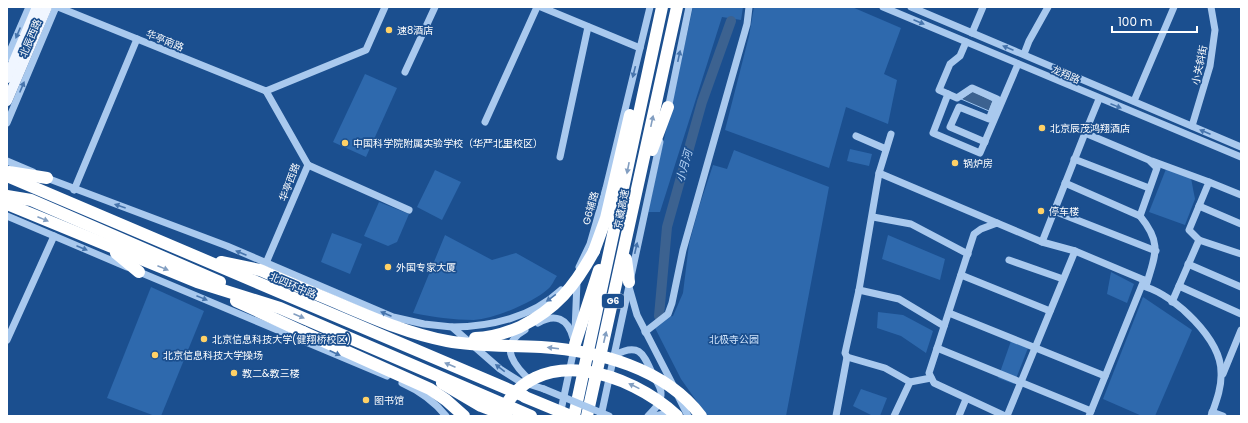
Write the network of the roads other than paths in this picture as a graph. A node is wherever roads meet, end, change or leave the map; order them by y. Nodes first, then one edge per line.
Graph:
1 (29, 7) edge
2 (37, 7) edge
3 (47, 7) edge
4 (57, 7) edge
5 (385, 7) edge
6 (435, 7) edge
7 (537, 7) edge
8 (541, 7) edge
9 (650, 7) edge
10 (662, 7) edge
11 (677, 7) edge
12 (689, 7) edge
13 (749, 7) edge
14 (883, 7) edge
15 (912, 7) edge
16 (983, 7) edge
17 (1048, 7) edge
18 (1174, 7) edge
19 (1211, 7) edge
20 (588, 26) junction
21 (972, 33) junction
22 (137, 39) junction
23 (966, 42) junction
24 (646, 47) junction
25 (1024, 54) junction
26 (7, 58) edge
27 (1018, 64) junction
28 (405, 72) dead end
29 (7, 78) edge
30 (266, 91) junction
31 (950, 96) junction
32 (8, 98) edge
33 (1099, 99) junction
34 (1134, 101) junction
35 (668, 108) junction
36 (485, 122) dead end
37 (7, 123) edge
38 (1192, 126) junction
39 (1086, 133) junction
40 (891, 134) dead end
41 (856, 136) dead end
42 (985, 142) junction
43 (1241, 147) edge
44 (886, 148) junction
45 (560, 157) dead end
46 (1241, 158) edge
47 (1074, 159) junction
48 (1149, 160) junction
49 (7, 161) edge
50 (308, 165) junction
51 (7, 171) edge
52 (879, 173) junction
53 (7, 176) edge
54 (47, 178) junction
55 (1209, 182) junction
56 (1064, 183) junction
57 (638, 186) junction
58 (1149, 188) junction
59 (74, 190) junction
60 (1241, 195) edge
61 (7, 196) edge
62 (7, 204) edge
63 (1199, 206) junction
64 (620, 208) junction
65 (409, 210) dead end
66 (1054, 210) junction
67 (7, 216) edge
68 (1140, 216) junction
69 (873, 217) junction
70 (997, 223) junction
71 (1241, 224) edge
72 (54, 236) junction
73 (1199, 240) junction
74 (1042, 242) junction
75 (108, 246) junction
76 (625, 251) junction
77 (1075, 251) junction
78 (1156, 251) junction
79 (968, 254) junction
80 (1241, 254) edge
81 (190, 255) junction
82 (1009, 260) dead end
83 (266, 263) junction
84 (1188, 264) junction
85 (578, 269) junction
86 (139, 272) junction
87 (961, 275) junction
88 (1063, 279) junction
89 (198, 282) junction
90 (629, 282) junction
91 (1145, 283) junction
92 (1179, 286) junction
93 (1241, 287) edge
94 (859, 290) junction
95 (1172, 302) junction
96 (280, 308) junction
97 (1050, 311) junction
98 (949, 313) junction
99 (1241, 314) edge
100 (393, 326) junction
101 (944, 326) junction
102 (452, 327) junction
103 (1241, 330) edge
104 (646, 332) junction
105 (7, 340) edge
106 (574, 344) junction
107 (937, 348) junction
108 (1035, 348) junction
109 (615, 355) junction
110 (847, 357) junction
111 (418, 367) junction
112 (1105, 376) junction
113 (931, 378) junction
114 (1221, 378) junction
115 (910, 382) junction
116 (1021, 382) junction
117 (534, 385) junction
118 (966, 399) junction
119 (436, 405) junction
120 (1090, 413) edge
121 (527, 414) edge
122 (1212, 414) edge
123 (446, 416) edge
124 (465, 416) edge
125 (500, 416) edge
126 (507, 416) edge
127 (559, 416) edge
128 (571, 416) edge
129 (574, 416) edge
130 (587, 416) edge
131 (601, 416) edge
132 (609, 416) edge
133 (648, 416) edge
134 (655, 416) edge
135 (677, 416) edge
136 (688, 416) edge
137 (701, 416) edge
138 (836, 416) edge
139 (894, 416) edge
140 (959, 416) edge
141 (1006, 416) edge
142 (1223, 416) edge

1 -> 26 street, 北辰西路
2 - 29 main road, 北辰西路
3 - 32 main road, 北辰西路
4 - 22 street, 华亭南路
37 -> 4 street, 北辰西路
5 - 30 street
6 - 28 street
7 - 36 street
8 - 20 street
9 - 24 street, G6辅路
10 - 24 highway, 京藏高速 / G6
57 -> 11 highway, 京藏高速 / G6
35 -> 12 street
13 - 104 street
14 -> 23 street, 龙翔路
15 - 21 street, 龙翔路
16 - 21 street
17 - 25 street
18 - 34 street
19 - 38 street, 小关斜街
20 - 24 street
20 - 45 street
25 -> 21 street, 龙翔路
22 - 30 street, 华亭南路
22 - 59 street
23 - 27 street, 龙翔路
23 - 31 street
24 -> 64 highway, 京藏高速 / G6
24 -> 85 street, G6辅路
24 - 100 highway, bridge
25 - 34 street, 龙翔路
27 - 33 street, 龙翔路
27 - 42 street
30 - 50 street, 华亭西路
31 - 42 street
31 - 42 street
33 - 39 street
33 -> 46 street, 龙翔路
34 - 38 street, 龙翔路
35 - 57 highway
90 -> 35 street
43 -> 38 street, 龙翔路
39 - 47 street
39 - 48 street
40 - 44 street
41 - 44 street
44 - 52 street
47 - 56 street
47 - 58 street
48 - 55 street
48 - 58 street
49 - 54 street, 北四环中路
50 - 65 street
50 - 83 street, 华亭西路
51 - 54 highway
52 - 69 street
52 - 70 street
53 - 81 highway, 北四环中路
54 - 59 street, 北四环中路
55 - 60 street
55 - 63 street
56 - 66 street
56 - 68 street
57 - 76 highway, 京藏高速 / G6
58 - 68 street
83 -> 59 street, 北四环中路
61 - 96 highway
62 -> 75 highway
63 - 71 street
63 - 73 street
64 - 106 highway
64 - 129 highway, 京藏高速 / G6
66 - 74 street
66 - 78 street
67 - 72 street
68 - 78 street
69 - 79 street
69 - 94 street
70 - 74 street
70 - 79 street
72 -> 86 street
72 - 105 street
73 - 80 street
73 - 84 street
74 - 77 street
75 - 86 highway
75 -> 89 highway
76 - 90 highway
130 -> 76 highway, 京藏高速 / G6
77 - 88 street
77 - 91 street
78 - 91 street
79 - 87 street
81 - 100 highway, bridge
128 -> 81 highway, 北四环中路, bridge
82 - 88 street
102 -> 83 street, 北四环中路
84 - 92 street
84 - 93 street
85 -> 102 street, 北四环中路
85 - 106 street, G6辅路
86 -> 119 street
87 - 97 street
87 - 98 street
88 - 97 street
89 - 96 highway
89 - 124 highway, bridge
90 - 104 street
90 - 109 street
91 - 95 street
91 - 112 street
92 - 95 street
92 - 99 street
94 - 101 street
94 - 110 street
95 - 114 street
96 -> 111 highway
97 - 108 street
98 - 101 street
98 - 108 street
137 -> 100 highway, bridge
101 - 107 street
117 -> 102 street
103 - 114 street
104 - 136 street
106 - 117 street
106 - 127 street, G6辅路
107 - 113 street
107 - 116 street
108 - 112 street
108 - 116 street
109 - 131 street
109 - 133 street
110 - 115 street
110 - 138 street
111 - 121 highway
111 - 126 highway
112 - 120 street
113 - 115 street
113 - 118 street
114 - 122 street
115 - 139 street
116 - 120 street
116 - 141 street
117 - 132 street, bridge
118 - 140 street
118 - 141 street
119 - 123 street
119 - 124 street
122 - 142 street
135 -> 125 highway, bridge
134 - 136 street

